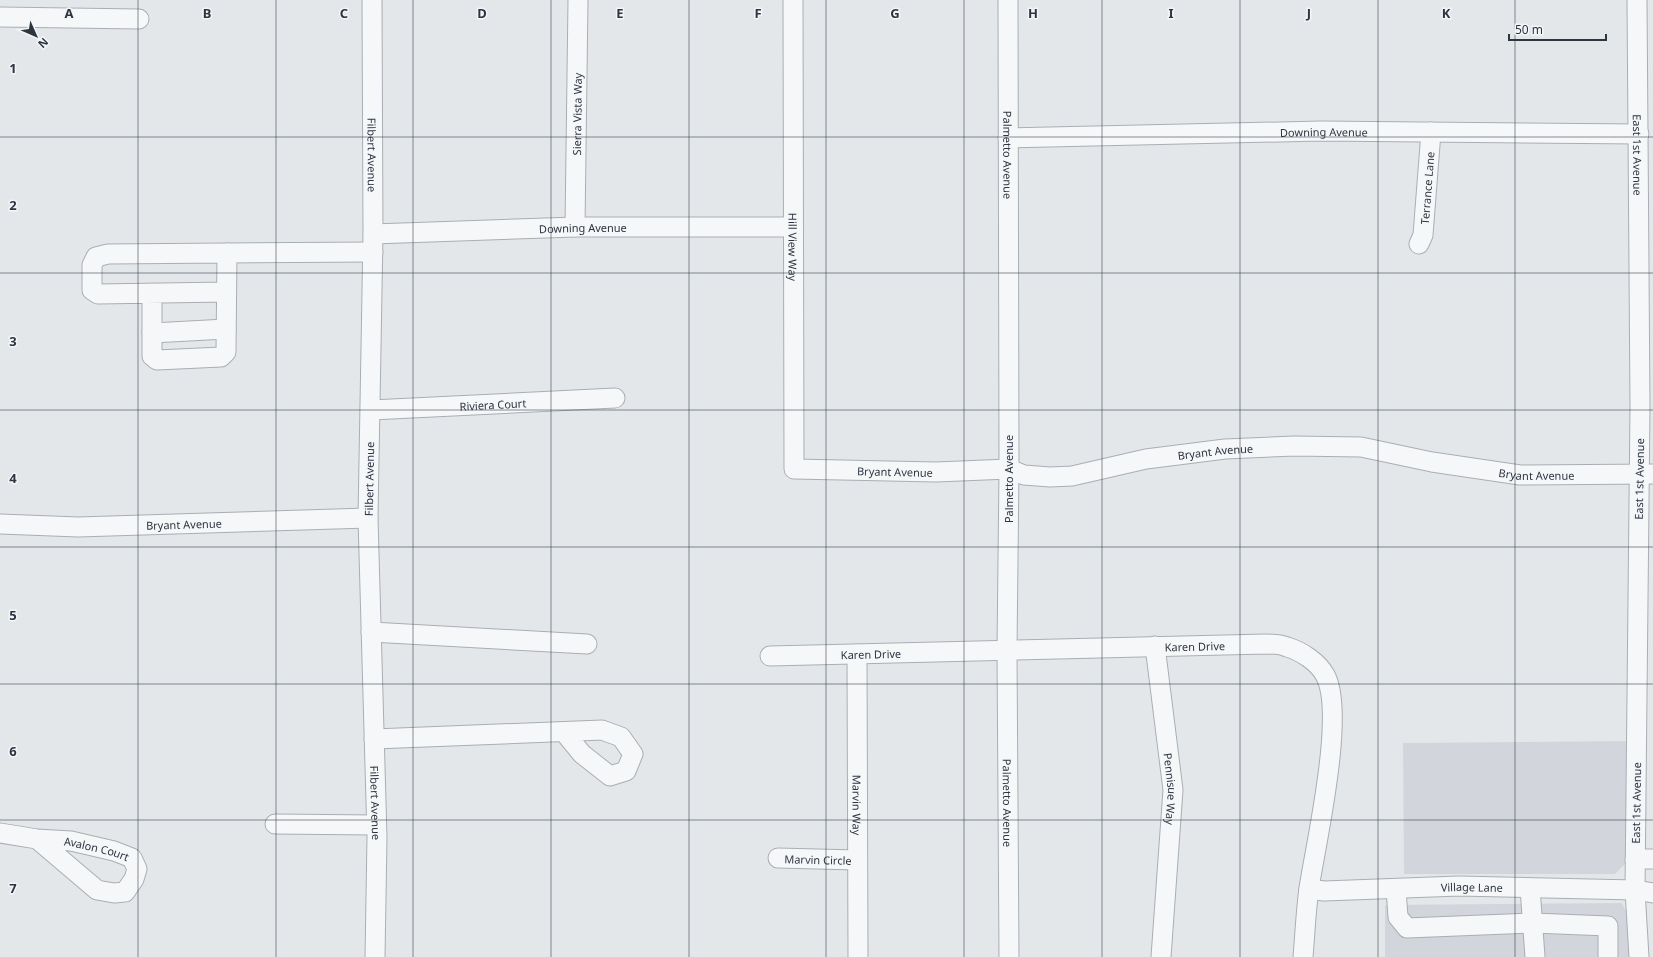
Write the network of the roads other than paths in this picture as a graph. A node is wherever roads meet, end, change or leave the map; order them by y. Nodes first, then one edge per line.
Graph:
1 (372, 0) edge
2 (578, 0) edge
3 (793, 0) edge
4 (1008, 0) edge
5 (1637, 0) edge
6 (0, 17) edge
7 (139, 19) dead end
8 (1431, 132) junction
9 (1639, 134) junction
10 (1008, 138) junction
11 (1646, 216) edge
12 (575, 227) junction
13 (793, 227) junction
14 (373, 243) junction
15 (1419, 244) dead end
16 (227, 253) junction
17 (226, 292) junction
18 (152, 293) junction
19 (226, 330) junction
20 (152, 333) junction
21 (615, 398) dead end
22 (1646, 406) edge
23 (371, 410) junction
24 (1009, 469) junction
25 (794, 470) joint
26 (1646, 474) edge
27 (368, 518) junction
28 (0, 524) edge
29 (371, 632) junction
30 (587, 644) dead end
31 (1154, 646) junction
32 (1007, 651) junction
33 (857, 654) junction
34 (770, 656) dead end
35 (1645, 703) edge
36 (564, 732) dead end
37 (374, 739) junction
38 (275, 824) dead end
39 (376, 825) junction
40 (0, 833) edge
41 (37, 839) junction
42 (778, 858) dead end
43 (1644, 859) edge
44 (857, 860) junction
45 (1530, 888) junction
46 (1309, 889) junction
47 (1396, 889) junction
48 (1644, 891) edge
49 (1533, 923) junction
50 (1643, 951) edge
51 (375, 957) edge
52 (858, 957) edge
53 (1010, 957) edge
54 (1161, 957) edge
55 (1303, 957) edge
56 (1535, 957) edge
57 (1608, 957) edge

1 - 14 street, Filbert Avenue
2 - 12 street, Sierra Vista Way
3 - 13 street, Hill View Way
4 - 10 street, Palmetto Avenue
5 - 9 street, East 1st Avenue
6 - 7 street
8 - 9 street, Downing Avenue
8 - 10 street, Downing Avenue
8 - 15 street, Terrance Lane
9 - 11 street, East 1st Avenue
10 - 24 street, Palmetto Avenue
11 - 22 street, East 1st Avenue
12 - 13 street, Downing Avenue
12 - 14 street, Downing Avenue
13 - 25 street, Hill View Way
14 - 16 street, Downing Avenue
14 - 23 street, Filbert Avenue
16 - 17 street
16 - 18 street, Downing Avenue
17 - 18 street
17 - 19 street
18 - 20 street
19 - 20 street
19 - 20 street
21 - 23 street, Riviera Court
22 - 26 street, East 1st Avenue
23 - 27 street, Filbert Avenue
24 - 25 street, Bryant Avenue
24 - 26 street, Bryant Avenue
24 - 32 street, Palmetto Avenue
26 - 35 street, East 1st Avenue
27 - 28 street, Bryant Avenue
27 - 29 street, Filbert Avenue
29 - 30 street
29 - 37 street, Filbert Avenue
31 - 32 street, Karen Drive
31 - 46 street, Karen Drive
31 - 54 street, Pennisue Way
32 - 33 street, Karen Drive
32 - 53 street, Palmetto Avenue
33 - 34 street, Karen Drive
33 - 44 street, Marvin Way
35 - 43 street, East 1st Avenue
36 - 37 street
37 - 39 street, Filbert Avenue
38 - 39 street
39 - 51 street, Filbert Avenue
40 - 41 street, Avalon Court
41 - 41 street, Avalon Court
42 - 44 street, Marvin Circle
43 - 48 street, East 1st Avenue
44 - 52 street, Marvin Way
45 - 47 street, Village Lane
45 - 48 street, Village Lane
45 - 49 street
46 - 47 street, Village Lane
46 - 55 street, Karen Drive
47 - 49 street
48 - 50 street, East 1st Avenue
49 - 56 street
49 - 57 street

